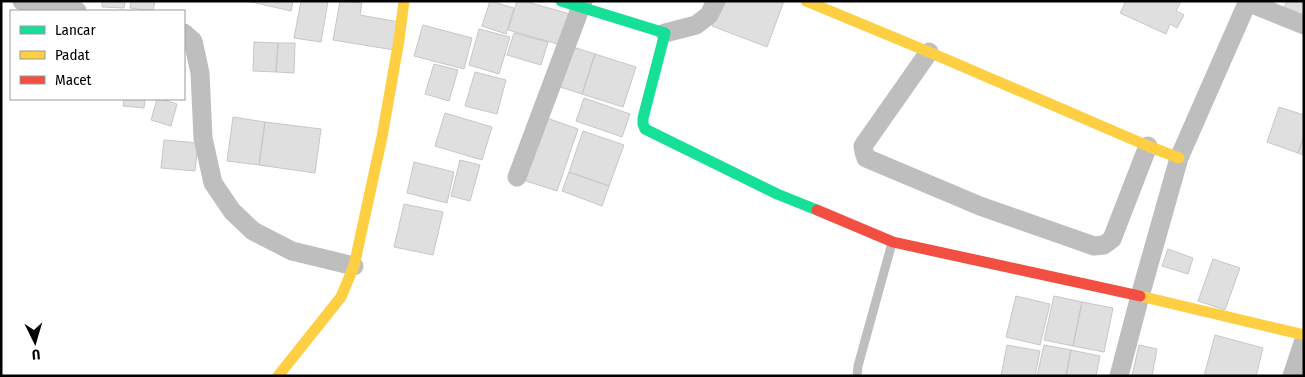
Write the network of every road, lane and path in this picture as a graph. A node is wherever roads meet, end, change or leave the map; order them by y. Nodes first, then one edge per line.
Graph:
1 (22, 1) edge
2 (404, 1) edge
3 (561, 1) edge
4 (716, 1) edge
5 (806, 1) edge
6 (1247, 2) edge
7 (582, 4) edge
8 (72, 10) edge
9 (1304, 25) edge
10 (665, 33) junction
11 (185, 34) edge
12 (929, 52) junction
13 (1148, 146) junction
14 (1179, 158) junction
15 (517, 177) dead end
16 (893, 242) junction
17 (354, 266) junction
18 (1140, 296) junction
19 (1304, 335) edge
20 (1304, 340) edge
21 (278, 376) edge
22 (857, 376) edge
23 (1119, 376) edge
24 (1292, 376) edge

1 - 8 street
2 - 17 street
3 - 7 street
4 - 10 street
5 - 12 street
6 - 9 street
6 - 14 street
7 - 10 street
7 - 15 street
10 - 16 street
11 - 17 street
12 - 13 street
12 - 13 street
13 - 14 street
14 - 18 street
16 - 18 street
16 - 22 lane
17 - 21 street
18 - 19 street
18 - 23 street
20 - 24 street

